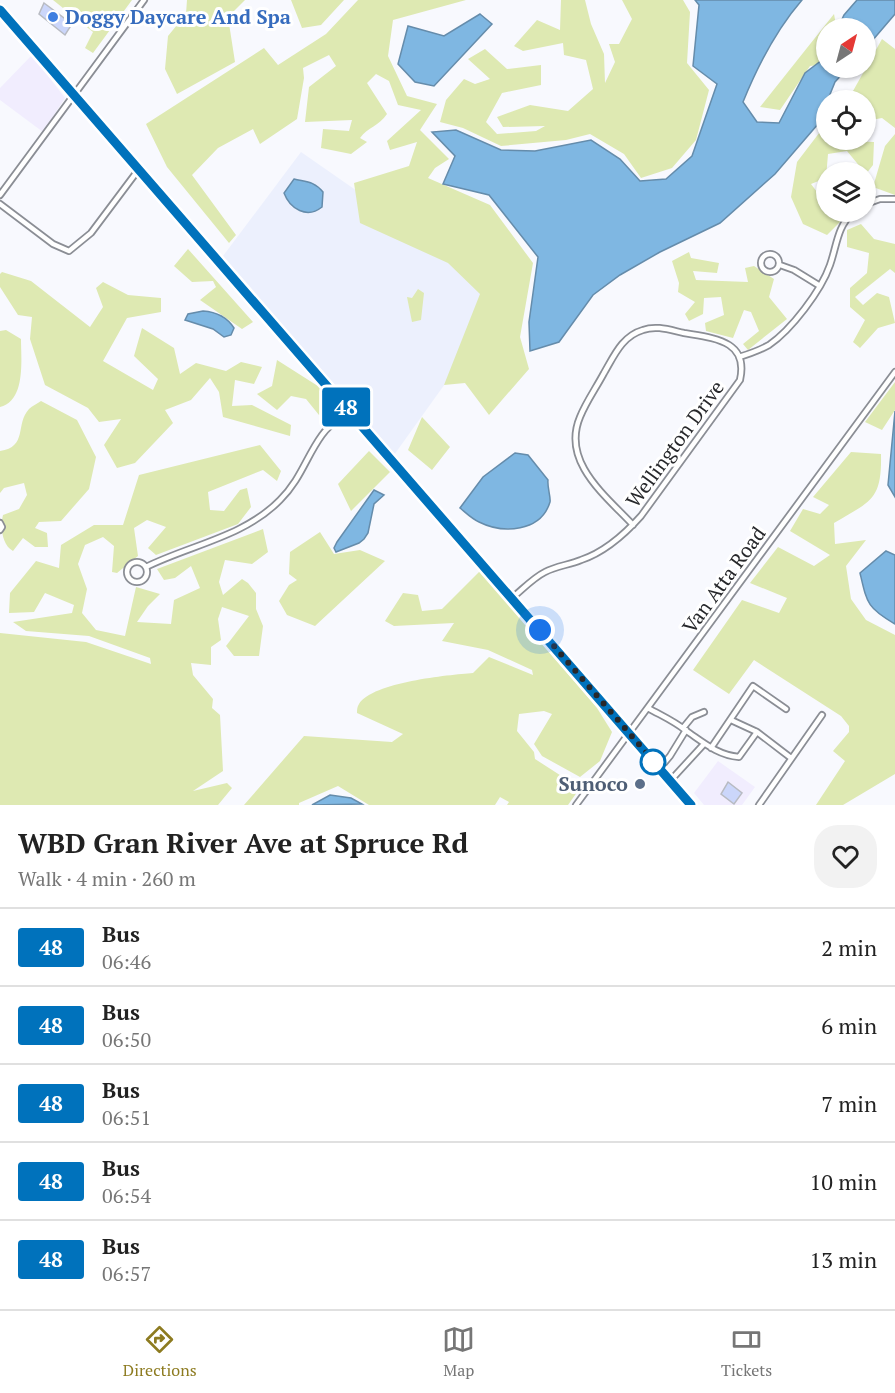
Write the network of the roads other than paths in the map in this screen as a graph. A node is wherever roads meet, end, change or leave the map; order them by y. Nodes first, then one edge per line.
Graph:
1 (144, 0) edge
2 (0, 10) edge
3 (75, 96) junction
4 (139, 169) junction
5 (0, 195) edge
6 (876, 200) edge
7 (895, 200) edge
8 (0, 204) edge
9 (845, 222) edge
10 (780, 265) junction
11 (820, 286) junction
12 (739, 357) junction
13 (895, 372) edge
14 (349, 410) junction
15 (0, 523) edge
16 (633, 525) junction
17 (0, 530) edge
18 (146, 567) junction
19 (512, 598) junction
20 (648, 708) junction
21 (786, 710) dead end
22 (704, 712) dead end
23 (822, 715) dead end
24 (731, 720) junction
25 (684, 729) junction
26 (757, 732) junction
27 (629, 733) junction
28 (704, 744) junction
29 (711, 748) junction
30 (791, 758) junction
31 (659, 769) junction
32 (670, 781) junction
33 (576, 805) edge
34 (691, 805) edge
35 (759, 805) edge

1 - 3 street
2 - 3 main road
3 - 4 main road
3 - 5 street
4 - 8 street
4 - 14 main road
6 - 7 street
9 - 11 street
10 - 10 street
10 - 11 street
11 - 12 street
12 - 16 street, Wellington Drive
12 - 16 street
13 - 20 street, Van Atta Road
14 - 18 street
14 - 19 main road
15 - 17 street
16 - 19 street, Wellington Drive
18 - 18 street
19 - 27 main road
20 - 25 street
20 - 27 street, Van Atta Road
21 - 24 street
22 - 25 street
23 - 30 street
24 - 26 street
24 - 29 street
25 - 28 street
25 - 31 street
26 - 29 street
26 - 30 street
27 - 31 main road
27 - 33 street, Van Atta Road
28 - 29 street
28 - 32 street
30 - 35 street
31 - 32 main road
32 - 34 main road

